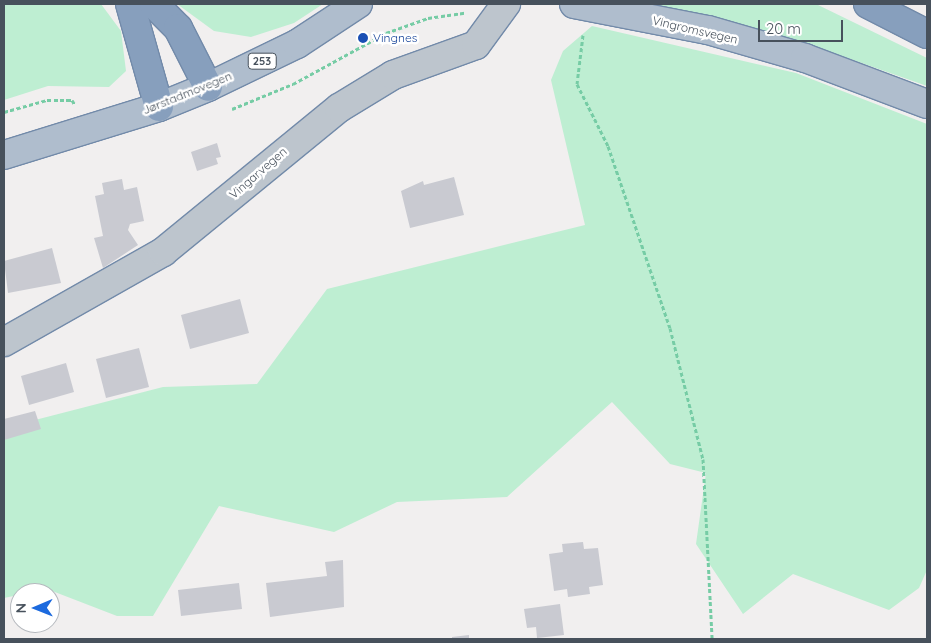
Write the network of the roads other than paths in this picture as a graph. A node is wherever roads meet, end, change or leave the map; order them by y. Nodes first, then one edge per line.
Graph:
1 (130, 4) edge
2 (154, 4) edge
3 (358, 4) edge
4 (506, 4) edge
5 (574, 4) edge
6 (868, 4) edge
7 (927, 34) edge
8 (208, 87) junction
9 (927, 104) edge
10 (159, 107) junction
11 (4, 155) edge
12 (4, 342) edge

1 - 10 highway
2 - 8 highway
3 - 8 main road, Jørstadmovegen / 253
4 - 12 street, Vingarvegen
5 - 9 main road, Vingromsvegen
6 - 7 highway
8 - 10 main road, Jørstadmovegen / 253
10 - 11 main road, Jørstadmovegen / 253

